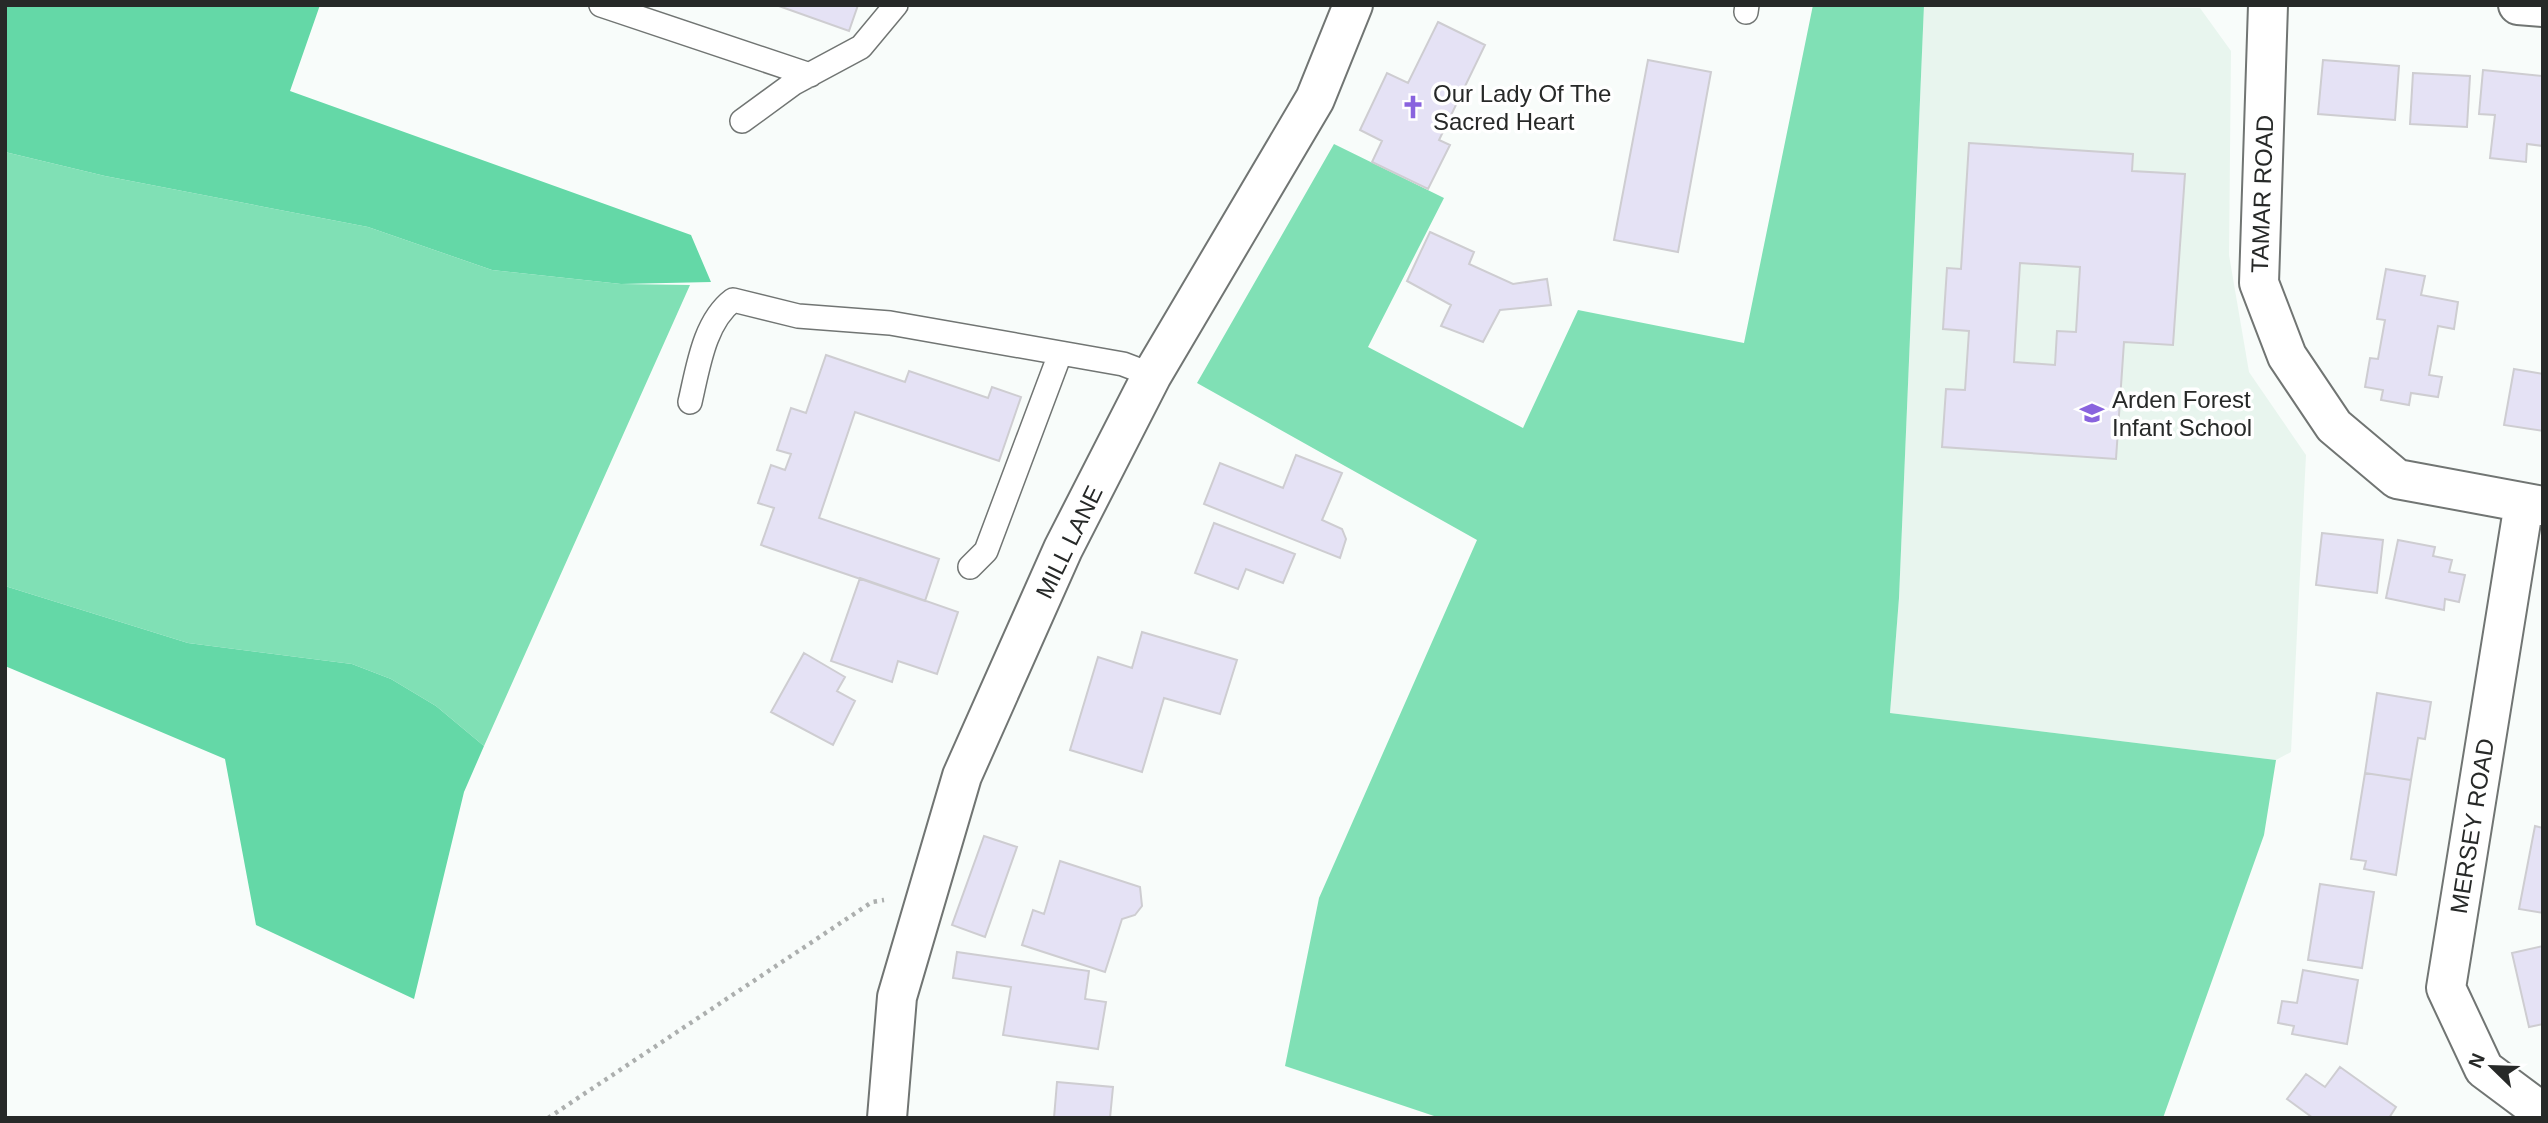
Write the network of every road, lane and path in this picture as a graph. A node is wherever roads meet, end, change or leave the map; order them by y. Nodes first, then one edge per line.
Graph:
1 (601, 5) edge
2 (896, 5) edge
3 (1353, 5) edge
4 (2268, 5) edge
5 (2518, 5) edge
6 (2543, 7) edge
7 (810, 75) junction
8 (742, 121) dead end
9 (1060, 354) junction
10 (1152, 375) junction
11 (690, 402) dead end
12 (2533, 505) edge
13 (970, 567) dead end
14 (925, 903) junction
15 (2543, 1113) edge
16 (548, 1118) edge
17 (887, 1118) edge

1 - 7 lane
2 - 7 lane
3 - 10 street, MILL LANE
4 - 12 street, TAMAR ROAD
5 - 6 street
7 - 8 lane
9 - 10 lane
9 - 11 lane
9 - 13 lane
10 - 14 street, MILL LANE
12 - 15 street, MERSEY ROAD
14 - 16 path
14 - 17 street, MILL LANE

